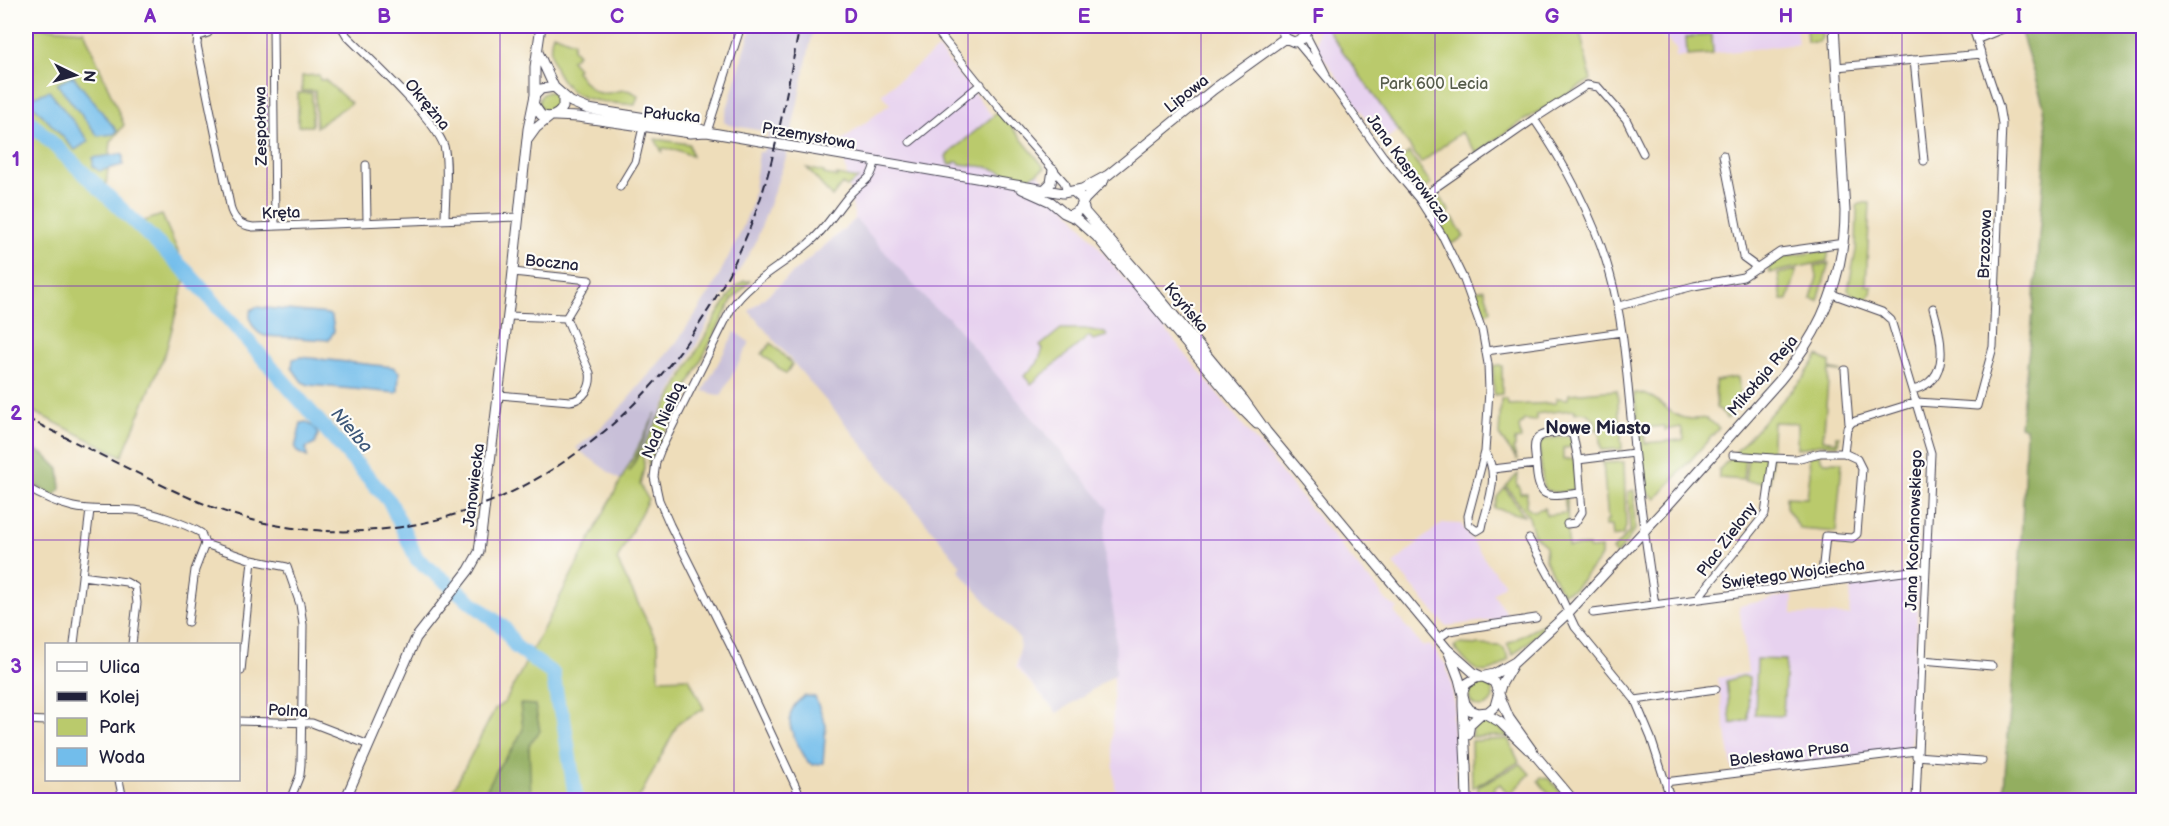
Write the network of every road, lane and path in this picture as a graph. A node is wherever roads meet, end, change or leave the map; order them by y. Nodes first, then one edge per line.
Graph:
1 (192, 26) edge
2 (212, 26) edge
3 (273, 26) edge
4 (341, 26) edge
5 (541, 26) edge
6 (741, 26) edge
7 (933, 26) edge
8 (1284, 26) edge
9 (1834, 26) edge
10 (1972, 26) edge
11 (2010, 26) edge
12 (1306, 30) edge
13 (198, 35) junction
14 (1285, 38) junction
15 (1978, 39) junction
16 (1297, 42) junction
17 (538, 52) junction
18 (1982, 54) junction
19 (1914, 60) junction
20 (1836, 67) junction
21 (1328, 79) junction
22 (981, 84) junction
23 (554, 87) junction
24 (563, 95) junction
25 (535, 100) junction
26 (552, 117) junction
27 (1534, 119) junction
28 (643, 127) junction
29 (707, 132) junction
30 (528, 139) junction
31 (910, 142) dead end
32 (1643, 153) dead end
33 (1723, 155) dead end
34 (1924, 161) dead end
35 (875, 162) junction
36 (366, 165) dead end
37 (1053, 170) junction
38 (1108, 175) junction
39 (1016, 186) junction
40 (620, 187) dead end
41 (1044, 190) junction
42 (1068, 192) junction
43 (1419, 199) junction
44 (1082, 204) junction
45 (1058, 207) junction
46 (1070, 215) junction
47 (519, 217) junction
48 (445, 219) junction
49 (367, 222) junction
50 (275, 226) junction
51 (1844, 243) junction
52 (1758, 268) junction
53 (513, 272) junction
54 (1832, 294) junction
55 (1619, 306) junction
56 (1933, 308) dead end
57 (508, 316) junction
58 (566, 318) junction
59 (1622, 332) junction
60 (1486, 351) junction
61 (1845, 370) dead end
62 (1913, 390) junction
63 (499, 395) junction
64 (1917, 402) junction
65 (1849, 424) junction
66 (1266, 431) junction
67 (1485, 452) junction
68 (1634, 453) junction
69 (1844, 453) junction
70 (1733, 454) dead end
71 (1773, 458) junction
72 (1578, 460) junction
73 (1536, 464) junction
74 (1493, 469) junction
75 (26, 488) edge
76 (1581, 493) junction
77 (90, 510) junction
78 (1567, 524) dead end
79 (1645, 531) junction
80 (1529, 539) dead end
81 (205, 544) junction
82 (252, 560) junction
83 (1926, 568) junction
84 (82, 576) junction
85 (1821, 582) junction
86 (1697, 599) junction
87 (1655, 605) junction
88 (1568, 613) junction
89 (1593, 613) dead end
90 (1536, 618) dead end
91 (188, 622) dead end
92 (1438, 638) junction
93 (74, 643) edge
94 (132, 643) edge
95 (1448, 649) junction
96 (1922, 660) junction
97 (1515, 662) junction
98 (1992, 666) dead end
99 (241, 671) dead end
100 (1483, 677) junction
101 (1716, 689) dead end
102 (1499, 693) junction
103 (1463, 698) junction
104 (1635, 700) junction
105 (1483, 713) junction
106 (26, 720) edge
107 (45, 720) edge
108 (240, 721) edge
109 (302, 722) junction
110 (369, 745) junction
111 (1916, 754) junction
112 (1536, 756) junction
113 (1982, 761) dead end
114 (1466, 768) junction
115 (119, 781) edge
116 (1665, 782) junction
117 (123, 801) edge
118 (290, 801) edge
119 (345, 801) edge
120 (802, 801) edge
121 (1467, 801) edge
122 (1573, 801) edge
123 (1671, 801) edge
124 (1916, 801) edge

1 - 13 street
2 - 13 street
3 - 50 street, Zespołowa
4 - 48 street, Okrężna
5 - 17 street, Janowiecka
6 - 29 street
7 - 22 street
8 - 14 street
9 - 20 street, Mikołaja Reja
10 - 15 street, Brzozowa
11 - 15 street
12 - 16 street
12 - 21 street, Jana Kasprowicza
13 - 50 street, Kręta
14 - 16 street
14 - 38 street, Lipowa
15 - 18 street, Brzozowa
16 - 21 street, Jana Kasprowicza
17 - 23 street
17 - 25 street, Janowiecka
18 - 19 street
18 - 64 street, Brzozowa
19 - 20 street
19 - 34 street
20 - 51 street, Mikołaja Reja
21 - 43 street, Jana Kasprowicza
22 - 31 street
22 - 37 street
23 - 24 street
23 - 25 street
24 - 26 street
24 - 29 street, Pałucka
25 - 26 street
25 - 30 street, Janowiecka
26 - 28 street, Pałucka
26 - 30 street
27 - 32 street
27 - 43 street
27 - 55 street
28 - 29 street, Pałucka
28 - 40 street
29 - 35 street, Przemysłowa
30 - 47 street, Janowiecka
33 - 52 street
35 - 39 street, Przemysłowa
35 - 120 street, Nad Nielbą
36 - 49 street
37 - 41 street
37 - 42 street
38 - 42 street, Lipowa
38 - 44 street, Lipowa
39 - 41 street, Przemysłowa
39 - 45 street, Przemysłowa
41 - 42 street, Przemysłowa
42 - 44 street
42 - 45 street
43 - 60 street, Jana Kasprowicza
44 - 46 street
44 - 66 street, Kcyńska
45 - 46 street
46 - 66 street, Kcyńska
47 - 48 street, Kręta
47 - 53 street, Janowiecka
48 - 49 street, Kręta
49 - 50 street, Kręta
51 - 52 street
51 - 54 street, Mikołaja Reja
52 - 55 street
53 - 57 street, Janowiecka
53 - 58 street, Boczna
54 - 62 street
54 - 79 street, Mikołaja Reja
55 - 59 street
56 - 62 street
57 - 58 street
57 - 63 street, Janowiecka
58 - 63 street
59 - 60 street
59 - 68 street
60 - 67 street, Jana Kasprowicza
61 - 65 street
62 - 64 street
63 - 110 street, Janowiecka
64 - 65 street
64 - 83 street, Jana Kochanowskiego
65 - 69 street
66 - 92 street, Kcyńska
67 - 74 street, Jana Kasprowicza
67 - 74 street, Jana Kasprowicza
68 - 72 street
68 - 79 street
69 - 71 street
69 - 85 street
70 - 71 street
71 - 86 street, Plac Zielony
72 - 73 street
72 - 76 street
73 - 74 street
73 - 76 street
75 - 77 street
76 - 78 street
77 - 81 street
77 - 84 street
79 - 87 street
79 - 88 street, Mikołaja Reja
80 - 88 street
81 - 82 street
81 - 91 street
82 - 99 street
82 - 109 street
83 - 85 street, Świętego Wojciecha
83 - 96 street, Jana Kochanowskiego
84 - 93 street
84 - 94 street
85 - 86 street, Świętego Wojciecha
86 - 87 street, Świętego Wojciecha
87 - 89 street, Świętego Wojciecha
88 - 97 street, Mikołaja Reja
88 - 104 street
90 - 92 street
92 - 95 street, Kcyńska
95 - 100 street, Kcyńska
95 - 103 street, Kcyńska
96 - 98 street
96 - 111 street, Jana Kochanowskiego
97 - 100 street, Mikołaja Reja
97 - 102 street, Mikołaja Reja
100 - 102 street
100 - 103 street
101 - 104 street
102 - 105 street
102 - 112 street
103 - 105 street
103 - 114 street, Kcyńska
104 - 116 street
105 - 112 street
105 - 114 street
106 - 107 street
108 - 109 street, Polna
109 - 110 street, Polna
109 - 118 street
110 - 119 street, Janowiecka
111 - 113 street
111 - 116 street, Bolesława Prusa
111 - 124 street, Jana Kochanowskiego
112 - 122 street
114 - 121 street
115 - 117 street
116 - 123 street

